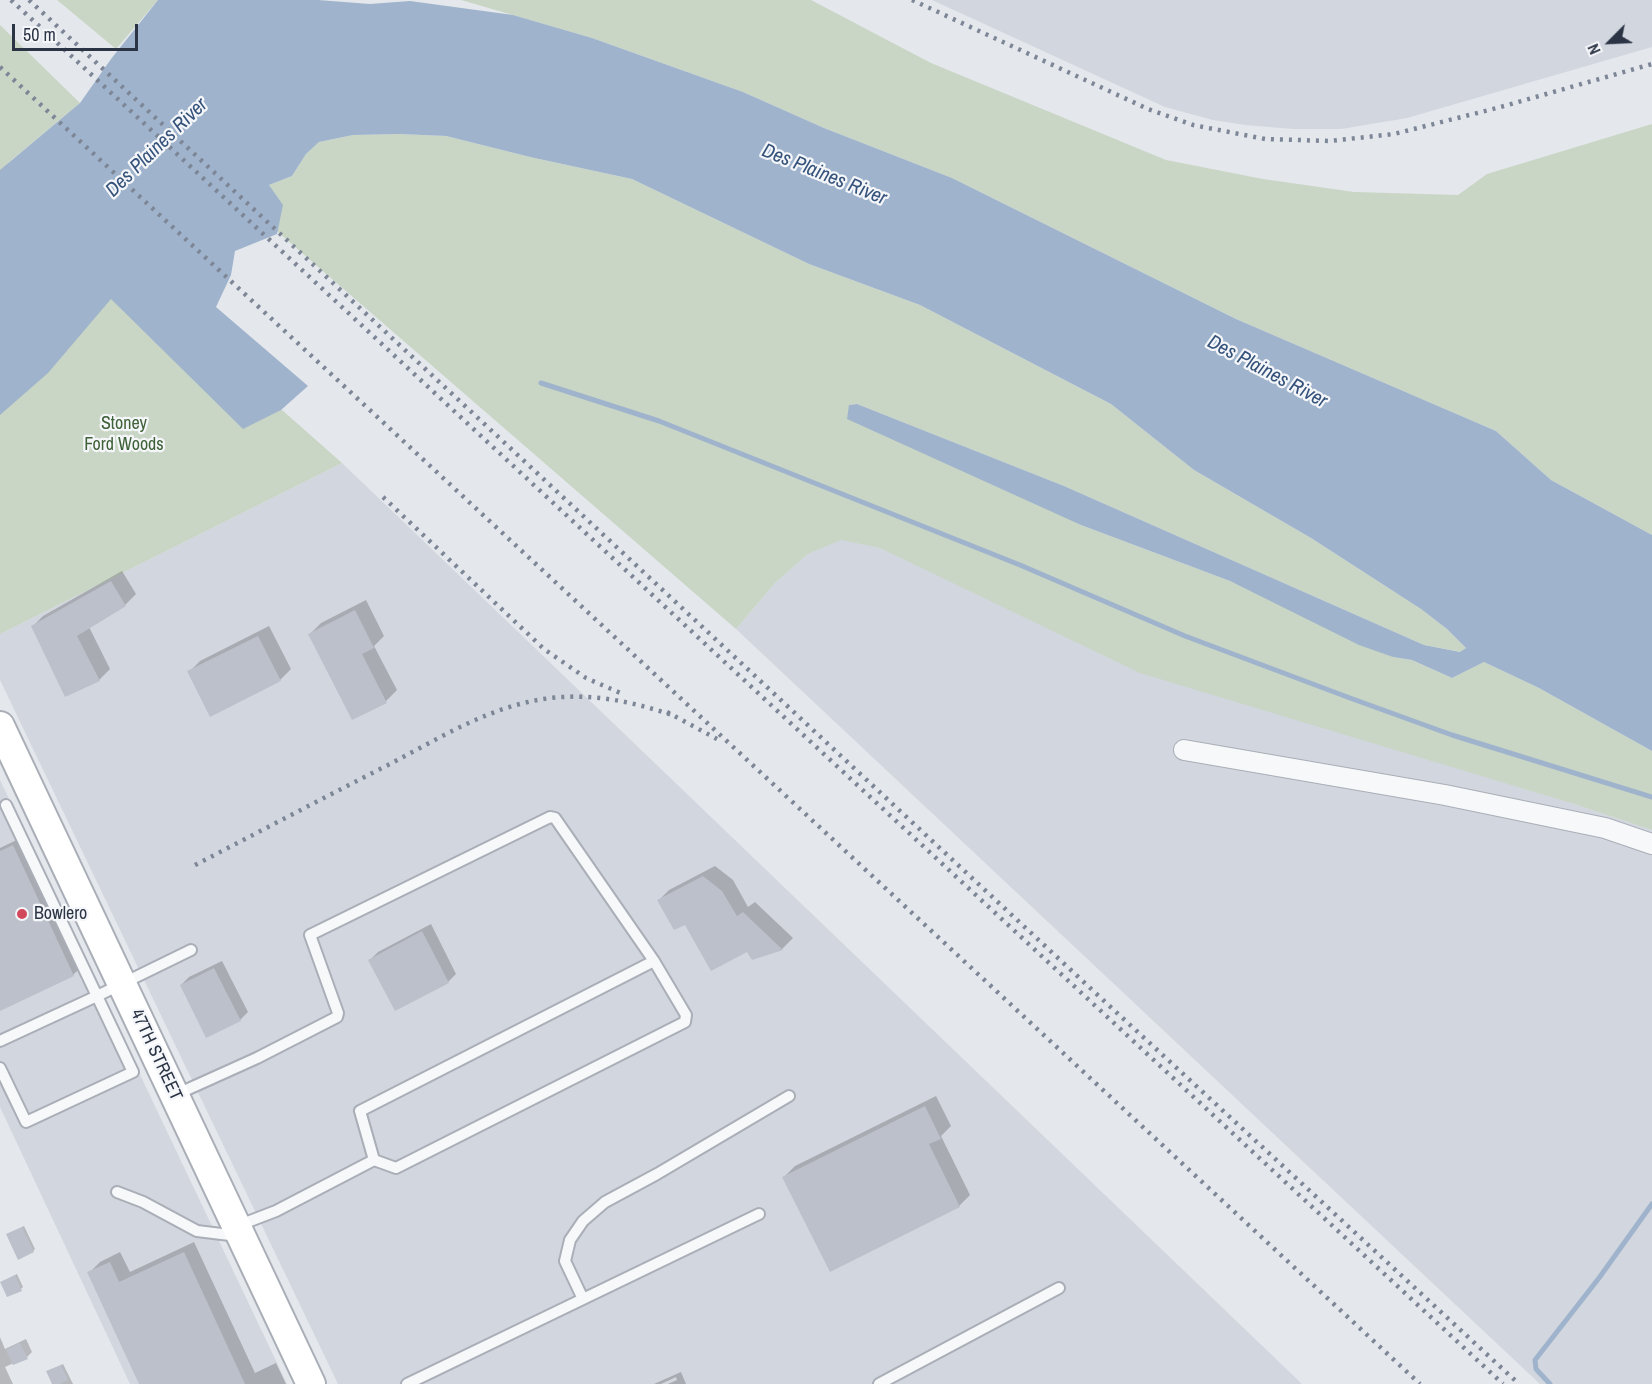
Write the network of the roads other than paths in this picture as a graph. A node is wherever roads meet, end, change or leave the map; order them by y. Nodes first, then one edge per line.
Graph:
1 (0, 726) edge
2 (1184, 750) dead end
3 (15, 800) edge
4 (1652, 844) edge
5 (191, 950) dead end
6 (654, 961) junction
7 (122, 983) junction
8 (97, 996) junction
9 (133, 1040) junction
10 (0, 1041) edge
11 (0, 1068) edge
12 (175, 1095) junction
13 (789, 1096) dead end
14 (374, 1160) junction
15 (117, 1192) dead end
16 (759, 1214) dead end
17 (239, 1231) junction
18 (1059, 1288) dead end
19 (583, 1299) junction
20 (311, 1384) edge
21 (407, 1384) edge
22 (879, 1384) edge

1 - 3 main road, 47TH STREET
2 - 4 street
3 - 7 main road, 47TH STREET
3 - 8 lane
5 - 7 lane
6 - 12 lane
6 - 14 lane
6 - 14 lane
7 - 8 lane
7 - 9 main road, 47TH STREET
8 - 9 lane
8 - 10 lane
9 - 11 lane
9 - 12 main road, 47TH STREET
12 - 17 main road, 47TH STREET
13 - 19 lane
14 - 17 lane
15 - 17 lane
16 - 19 lane
17 - 20 main road, 47TH STREET
18 - 22 lane
19 - 21 lane

